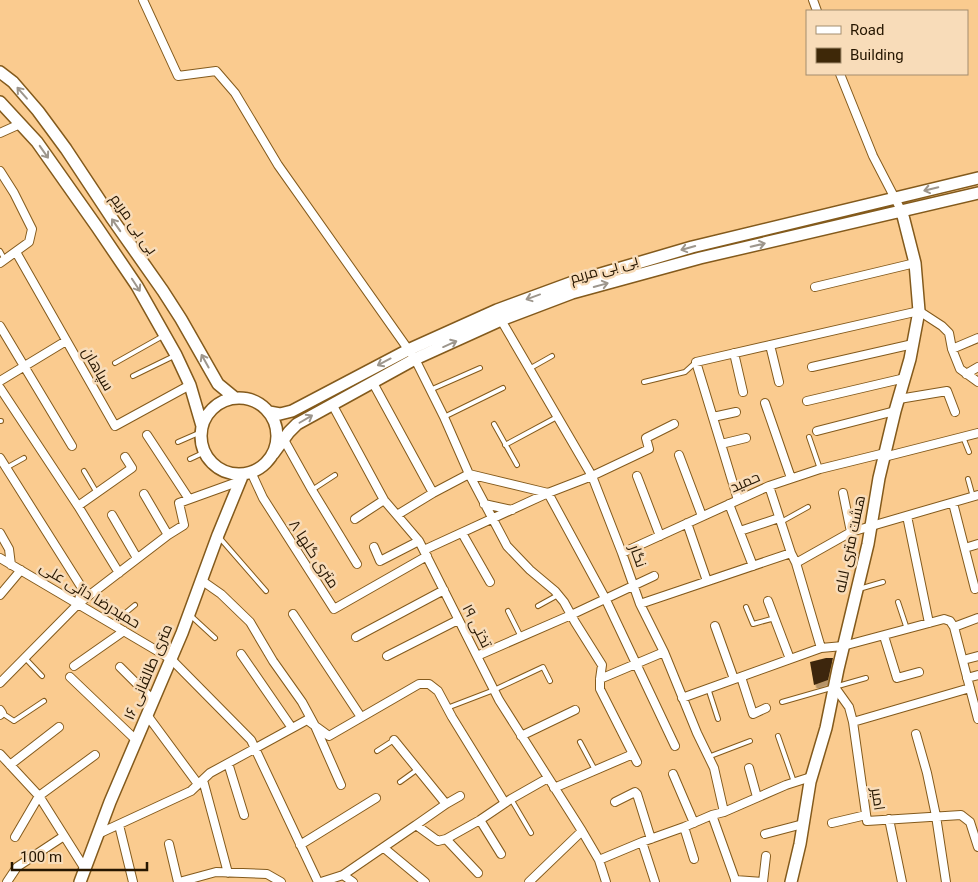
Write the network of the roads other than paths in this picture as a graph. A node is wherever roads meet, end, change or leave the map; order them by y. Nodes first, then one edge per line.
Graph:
1 (143, 0) edge
2 (0, 72) edge
3 (840, 75) edge
4 (0, 102) edge
5 (20, 124) junction
6 (0, 133) edge
7 (0, 171) edge
8 (978, 178) edge
9 (978, 194) edge
10 (895, 198) junction
11 (902, 212) junction
12 (0, 251) edge
13 (16, 252) junction
14 (2, 261) edge
15 (915, 263) junction
16 (814, 287) dead end
17 (919, 311) junction
18 (501, 320) junction
19 (0, 326) edge
20 (165, 334) junction
21 (978, 338) edge
22 (66, 341) junction
23 (913, 344) junction
24 (770, 345) junction
25 (952, 349) junction
26 (734, 353) junction
27 (176, 355) junction
28 (411, 355) junction
29 (552, 356) dead end
30 (115, 362) dead end
31 (696, 362) junction
32 (24, 366) junction
33 (812, 367) dead end
34 (978, 367) edge
35 (480, 368) dead end
36 (529, 370) junction
37 (966, 374) junction
38 (133, 376) dead end
39 (905, 378) junction
40 (0, 381) edge
41 (644, 382) dead end
42 (779, 382) dead end
43 (978, 382) edge
44 (373, 383) junction
45 (190, 385) junction
46 (0, 388) edge
47 (503, 388) dead end
48 (430, 390) junction
49 (743, 392) dead end
50 (235, 398) junction
51 (899, 400) junction
52 (807, 401) dead end
53 (765, 403) dead end
54 (332, 404) junction
55 (895, 411) junction
56 (268, 412) junction
57 (736, 412) dead end
58 (954, 412) dead end
59 (444, 417) junction
60 (557, 417) junction
61 (713, 417) junction
62 (494, 424) dead end
63 (674, 424) dead end
64 (202, 429) junction
65 (817, 431) dead end
66 (978, 433) edge
67 (147, 435) dead end
68 (809, 437) dead end
69 (963, 437) junction
70 (283, 438) junction
71 (746, 438) dead end
72 (178, 442) dead end
73 (721, 444) junction
74 (505, 445) junction
75 (72, 446) dead end
76 (205, 452) junction
77 (969, 452) dead end
78 (272, 454) junction
79 (885, 455) junction
80 (679, 456) dead end
81 (125, 457) dead end
82 (0, 458) edge
83 (24, 458) dead end
84 (190, 459) dead end
85 (517, 465) dead end
86 (6, 468) junction
87 (820, 469) junction
88 (84, 470) dead end
89 (469, 474) junction
90 (244, 475) junction
91 (335, 475) dead end
92 (592, 476) junction
93 (637, 476) dead end
94 (791, 478) junction
95 (968, 479) dead end
96 (769, 486) junction
97 (312, 490) junction
98 (97, 493) junction
99 (433, 493) junction
100 (548, 493) junction
101 (843, 493) dead end
102 (144, 494) dead end
103 (975, 496) edge
104 (189, 499) junction
105 (384, 500) junction
106 (738, 500) junction
107 (952, 503) junction
108 (484, 504) junction
109 (729, 504) junction
110 (78, 506) junction
111 (808, 506) dead end
112 (512, 510) junction
113 (112, 514) dead end
114 (397, 515) junction
115 (702, 516) junction
116 (906, 516) junction
117 (354, 519) dead end
118 (492, 519) junction
119 (780, 520) junction
120 (687, 524) junction
121 (871, 525) junction
122 (740, 531) junction
123 (462, 532) junction
124 (851, 532) junction
125 (0, 534) edge
126 (168, 535) junction
127 (218, 535) junction
128 (660, 536) junction
129 (419, 541) junction
130 (978, 544) edge
131 (374, 546) dead end
132 (965, 548) junction
133 (425, 553) junction
134 (622, 553) junction
135 (791, 553) junction
136 (0, 558) edge
137 (138, 558) junction
138 (796, 563) junction
139 (357, 564) dead end
140 (11, 565) junction
141 (753, 566) junction
142 (21, 570) junction
143 (119, 572) junction
144 (654, 576) dead end
145 (201, 580) junction
146 (707, 581) junction
147 (490, 582) dead end
148 (883, 582) dead end
149 (634, 585) junction
150 (857, 589) junction
151 (975, 589) dead end
152 (444, 590) junction
153 (266, 591) dead end
154 (0, 595) edge
155 (558, 595) junction
156 (605, 598) junction
157 (768, 601) dead end
158 (898, 602) dead end
159 (78, 604) junction
160 (640, 604) junction
161 (135, 605) dead end
162 (538, 606) dead end
163 (746, 607) dead end
164 (508, 611) dead end
165 (189, 614) junction
166 (293, 614) dead end
167 (571, 614) junction
168 (775, 618) junction
169 (978, 618) edge
170 (458, 620) junction
171 (929, 623) junction
172 (112, 624) junction
173 (715, 626) dead end
174 (954, 627) junction
175 (906, 629) junction
176 (124, 631) junction
177 (884, 636) junction
178 (356, 637) dead end
179 (521, 637) junction
180 (215, 638) dead end
181 (843, 646) junction
182 (821, 648) junction
183 (664, 652) junction
184 (241, 654) dead end
185 (387, 656) dead end
186 (477, 656) junction
187 (978, 656) edge
188 (25, 658) junction
189 (171, 659) junction
190 (790, 659) junction
191 (963, 660) junction
192 (636, 664) junction
193 (74, 666) dead end
194 (120, 667) dead end
195 (919, 672) dead end
196 (978, 675) edge
197 (42, 676) dead end
198 (70, 677) dead end
199 (737, 678) junction
200 (866, 678) dead end
201 (968, 678) junction
202 (600, 679) junction
203 (550, 682) dead end
204 (0, 683) edge
205 (834, 686) junction
206 (708, 688) junction
207 (970, 688) junction
208 (494, 690) junction
209 (682, 698) junction
210 (153, 700) junction
211 (44, 701) dead end
212 (782, 702) dead end
213 (447, 708) junction
214 (766, 708) dead end
215 (575, 710) dead end
216 (1, 713) edge
217 (147, 715) junction
218 (361, 717) junction
219 (978, 718) edge
220 (718, 719) dead end
221 (853, 722) junction
222 (315, 726) junction
223 (59, 727) dead end
224 (292, 728) junction
225 (916, 734) dead end
226 (521, 736) junction
227 (778, 736) dead end
228 (136, 740) junction
229 (394, 740) joint
230 (750, 741) dead end
231 (580, 742) dead end
232 (674, 746) dead end
233 (255, 748) junction
234 (377, 751) dead end
235 (0, 754) edge
236 (633, 754) junction
237 (95, 755) dead end
238 (708, 757) junction
239 (637, 762) dead end
240 (228, 763) junction
241 (10, 765) junction
242 (749, 768) dead end
243 (418, 769) junction
244 (595, 770) junction
245 (673, 774) dead end
246 (811, 777) junction
247 (548, 778) junction
248 (200, 782) junction
249 (400, 782) dead end
250 (794, 782) junction
251 (341, 786) dead end
252 (554, 788) junction
253 (39, 796) junction
254 (460, 796) dead end
255 (757, 797) junction
256 (376, 798) dead end
257 (508, 801) junction
258 (615, 802) dead end
259 (446, 804) junction
260 (724, 812) junction
261 (244, 814) dead end
262 (712, 815) junction
263 (866, 815) junction
264 (936, 816) junction
265 (889, 819) junction
266 (480, 820) junction
267 (694, 823) junction
268 (832, 823) dead end
269 (803, 824) junction
270 (119, 825) junction
271 (416, 825) junction
272 (684, 827) junction
273 (582, 831) junction
274 (531, 833) dead end
275 (98, 834) junction
276 (765, 834) dead end
277 (15, 836) dead end
278 (64, 836) junction
279 (446, 839) junction
280 (651, 839) junction
281 (642, 842) junction
282 (169, 844) dead end
283 (300, 844) junction
284 (978, 847) edge
285 (384, 848) junction
286 (502, 854) dead end
287 (766, 856) dead end
288 (599, 860) junction
289 (694, 860) dead end
290 (85, 869) junction
291 (232, 873) junction
292 (478, 873) dead end
293 (343, 875) junction
294 (195, 880) edge
295 (277, 881) edge
296 (735, 881) edge
297 (7, 882) edge
298 (80, 882) edge
299 (133, 882) edge
300 (179, 882) edge
301 (232, 882) edge
302 (319, 882) edge
303 (353, 882) edge
304 (425, 882) edge
305 (529, 882) edge
306 (606, 882) edge
307 (655, 882) edge
308 (791, 882) edge
309 (902, 882) edge
310 (946, 882) edge

1 - 28 street
50 -> 2 street, بی بی مریم
3 - 10 street
4 - 5 street
5 - 6 street
5 -> 20 street
7 - 13 street
8 -> 10 street, بی بی مریم
9 - 11 street, بی بی مریم
10 - 11 street
10 -> 28 street, بی بی مریم
11 - 15 street, هشت متری لاله
18 -> 11 street, بی بی مریم
12 - 14 lane
13 - 14 street
13 - 22 street, سپاهان
15 - 16 street
15 - 17 street, هشت متری لاله
17 - 23 street, هشت متری لاله
17 - 24 street
17 - 25 street
28 -> 18 street, بی بی مریم
18 - 36 street, نگار
19 - 32 street
20 - 27 street
20 - 30 lane
21 - 25 street
22 - 32 street
22 - 45 street, سپاهان
23 - 33 street
23 - 39 street, هشت متری لاله
24 - 26 street
24 - 42 street
25 - 37 street
26 - 31 street
26 - 49 street
27 - 38 lane
27 - 45 street
28 - 44 street, بی بی مریم
28 - 48 street
28 -> 56 street, بی بی مریم
29 - 36 lane
31 - 41 lane
31 - 61 street
32 - 40 street
32 - 75 street
34 - 37 street
35 - 48 lane
36 - 60 street, نگار
37 - 43 street
39 - 51 street, هشت متری لاله
39 - 52 street
44 - 54 street, بی بی مریم
44 - 99 street
45 - 64 street
46 - 110 street
47 - 59 lane
48 - 59 street
50 - 56 street
50 - 64 street
51 - 55 street, هشت متری لاله
51 - 58 street
53 - 94 street
70 -> 54 street, بی بی مریم
54 - 105 street, تختی ۱۹
55 - 65 street
55 - 79 street, هشت متری لاله
56 - 78 street
57 - 61 street
59 - 89 street
60 - 74 lane
60 - 92 street, نگار
61 - 73 street
62 - 74 lane
63 - 92 street
64 - 72 lane
64 - 76 street
66 - 69 street, حمید
67 - 104 street
68 - 87 lane
69 - 77 lane
69 - 79 street, حمید
70 - 78 street, بی بی مریم
70 - 97 street
71 - 73 street
73 - 106 street
74 - 85 lane
76 - 84 lane
76 - 90 street
78 - 90 street
79 - 87 street, حمید
79 - 121 street, هشت متری لاله
80 - 115 street
81 - 98 street
82 - 86 street
83 - 86 lane
86 - 159 street
87 - 94 street, حمید
88 - 98 lane
89 - 99 street
89 - 100 street
89 - 108 street
90 - 104 street
90 - 127 street, ۱۶ متری طالقانی
90 - 133 street, ۸ متری گلها
91 - 97 lane
92 - 100 street
92 - 134 street, نگار
93 - 128 street
94 - 96 street, حمید
95 - 103 lane
96 - 106 street, حمید
96 - 119 street
97 - 139 street
98 - 110 street
99 - 114 street
100 - 112 street
100 - 156 street
101 - 124 street
102 - 126 street
103 - 107 street
104 - 126 street
105 - 114 street, تختی ۱۹
105 - 117 street
106 - 109 street, حمید
107 - 116 street
107 - 132 street
108 - 112 street
108 - 118 street
109 - 115 street, حمید
109 - 122 street
110 - 143 street
111 - 119 lane
112 - 118 street
113 - 137 street
114 - 129 street, تختی ۱۹
115 - 120 street, حمید
116 - 121 street
116 - 171 street
118 - 123 street
118 - 155 street
119 - 122 street
119 - 135 street
120 - 128 street, حمید
120 - 146 street
121 - 124 street
121 - 150 street, هشت متری لاله
122 - 141 street
123 - 133 street
123 - 147 street
124 - 138 street
125 - 140 street
126 - 137 street
127 - 145 street, ۱۶ متری طالقانی
127 - 153 lane
128 - 134 street, حمید
129 - 131 street
129 - 133 street, تختی ۱۹
130 - 132 street
132 - 151 street
133 - 152 street, تختی ۱۹
134 - 149 street, نگار
135 - 138 street
135 - 141 street
136 - 140 street, حمیدرضا دائی علی
137 - 143 street
138 - 182 street
140 - 142 street, حمیدرضا دائی علی
141 - 146 street
142 - 154 street
142 - 159 street, حمیدرضا دائی علی
143 - 159 street
144 - 149 street
145 - 165 street, ۱۶ متری طالقانی
145 - 222 street
146 - 160 street
148 - 150 lane
149 - 156 street
149 - 160 street, نگار
150 - 181 street, هشت متری لاله
152 - 170 street, تختی ۱۹
152 - 178 street
155 - 162 lane
155 - 167 street
156 - 167 street
156 - 192 street
157 - 168 street
158 - 175 lane
159 - 172 street, حمیدرضا دائی علی
159 - 188 street
160 - 183 street, نگار
161 - 172 lane
163 - 168 lane
164 - 179 lane
165 - 180 lane
165 - 189 street, ۱۶ متری طالقانی
166 - 218 street
167 - 179 street
167 - 202 street
168 - 190 street
169 - 174 street
170 - 185 street
170 - 186 street, تختی ۱۹
171 - 174 street
171 - 175 street
172 - 176 street, حمیدرضا دائی علی
173 - 199 street
174 - 191 street
175 - 177 street
176 - 189 street, حمیدرضا دائی علی
176 - 193 street
177 - 181 street
177 - 195 street
179 - 186 street
181 - 182 street
181 - 205 street, هشت متری لاله
182 - 190 street
183 - 192 street
183 - 209 street, نگار
184 - 224 street
186 - 208 street, تختی ۱۹
187 - 191 street
188 - 197 lane
188 - 204 street
189 - 210 street, ۱۶ متری طالقانی
189 - 233 street, حمیدرضا دائی علی
190 - 199 street
191 - 201 street
192 - 202 street
192 - 232 street
194 - 210 street
196 - 201 street
198 - 228 street
199 - 206 street
199 - 214 street
200 - 205 lane
201 - 207 street
202 - 236 street
203 - 208 lane
205 - 212 lane
205 - 221 street, امیر
205 - 246 street, هشت متری لاله
206 - 209 street
206 - 220 lane
207 - 219 street
207 - 221 street
208 - 213 lane
208 - 226 street, تختی ۱۹
209 - 238 street, نگار
210 - 217 street, ۱۶ متری طالقانی
211 - 216 lane
213 - 218 street
213 - 257 street
215 - 226 street
217 - 228 street, ۱۶ متری طالقانی
217 - 248 street
218 - 222 street
221 - 263 street, امیر
222 - 224 street
222 - 251 street
223 - 241 street
224 - 233 street
225 - 264 street
226 - 247 street, تختی ۱۹
227 - 250 lane
228 - 275 street, ۱۶ متری طالقانی
229 - 234 lane
229 - 243 street
230 - 238 lane
231 - 244 lane
233 - 240 street
233 - 283 street
235 - 241 street
236 - 239 street
236 - 244 street
237 - 253 street
238 - 260 street, نگار
240 - 248 street
240 - 261 street
241 - 253 street
242 - 255 street
243 - 249 lane
243 - 259 street
244 - 252 street
245 - 267 street
246 - 250 street
246 - 269 street, هشت متری لاله
247 - 252 street, تختی ۱۹
247 - 257 street
248 - 270 street
248 - 291 street
250 - 255 street
252 - 273 street, تختی ۱۹
253 - 277 street
253 - 278 street
254 - 259 street
255 - 260 street
256 - 283 street
257 - 266 street
257 - 274 lane
258 - 280 street
259 - 271 street
260 - 262 street
262 - 267 street
262 - 296 street
263 - 265 street, امیر
263 - 268 street
264 - 265 street, امیر
264 - 284 street, امیر
264 - 310 street
265 - 309 street
266 - 279 street
266 - 286 street
267 - 272 street
269 - 276 street
269 - 308 street, هشت متری لاله
270 - 275 street
270 - 299 street
271 - 279 street
271 - 285 street
272 - 280 street
272 - 289 street
273 - 288 street, تختی ۱۹
273 - 305 street
275 - 290 street, ۱۶ متری طالقانی
278 - 290 street
278 - 297 street
279 - 292 street
280 - 281 street
281 - 288 street
281 - 307 street
282 - 300 street
283 - 302 street
285 - 293 street
285 - 304 street
287 - 296 street
288 - 306 street, تختی ۱۹
290 - 298 street, ۱۶ متری طالقانی
291 - 294 street
291 - 295 street
291 - 301 street
293 - 302 street
293 - 303 street
294 - 300 street

